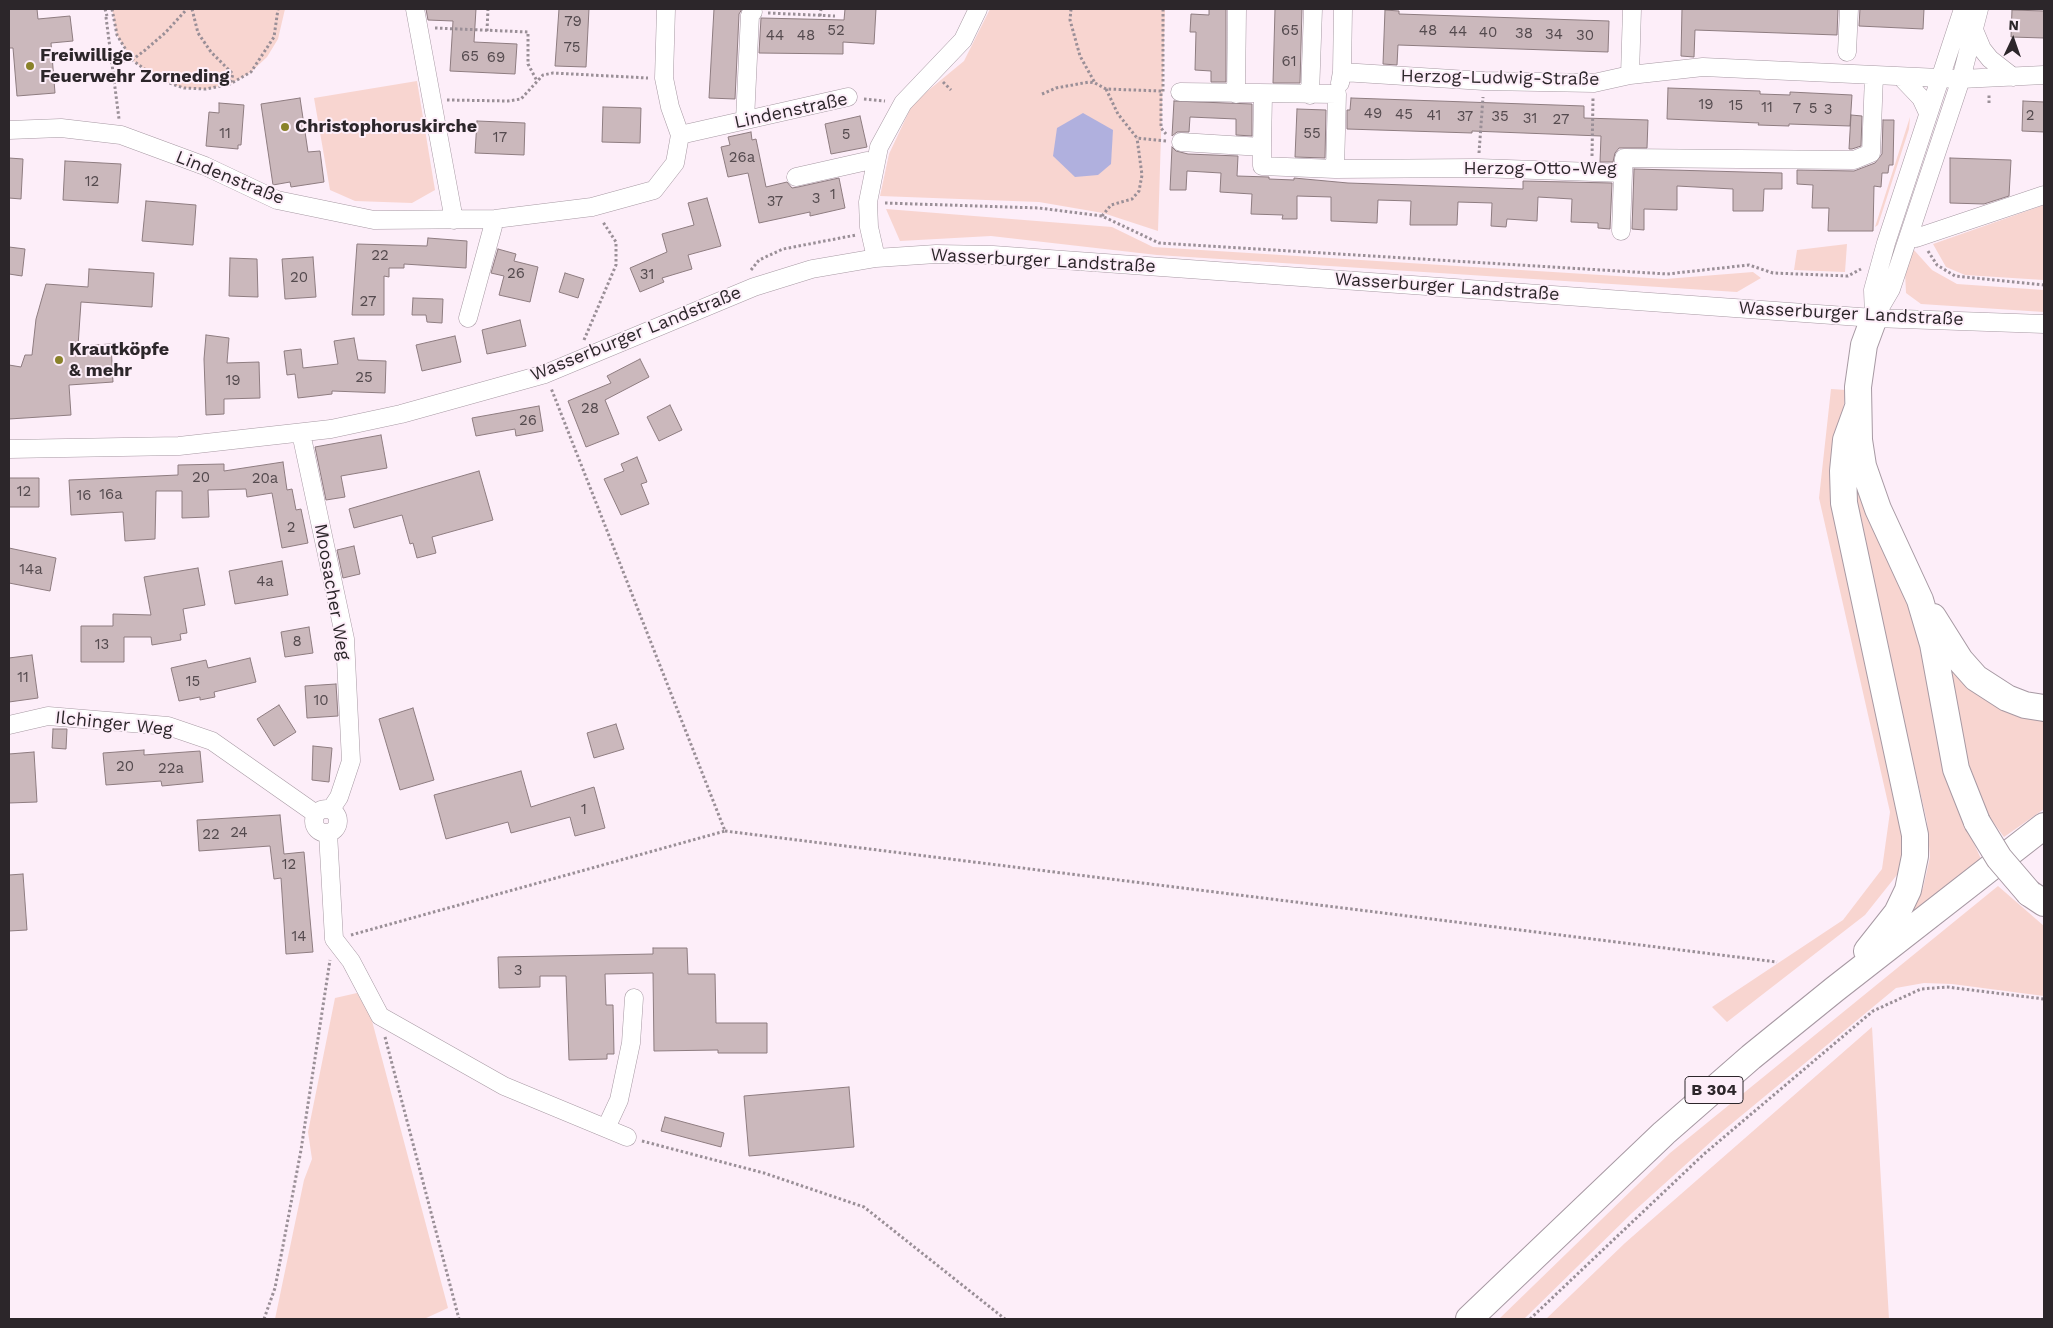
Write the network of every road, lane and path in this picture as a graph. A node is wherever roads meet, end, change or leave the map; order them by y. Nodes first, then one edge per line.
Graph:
1 (105, 9) edge
2 (112, 9) edge
3 (187, 9) edge
4 (192, 9) edge
5 (278, 9) edge
6 (415, 9) edge
7 (488, 9) edge
8 (666, 9) edge
9 (821, 9) edge
10 (978, 9) edge
11 (1071, 9) edge
12 (1163, 9) edge
13 (1237, 9) edge
14 (1313, 9) edge
15 (1343, 9) edge
16 (1632, 9) edge
17 (1849, 9) edge
18 (1963, 9) edge
19 (1979, 9) edge
20 (753, 12) joint
21 (112, 15) junction
22 (820, 16) junction
23 (835, 16) dead end
24 (106, 17) junction
25 (418, 27) junction
26 (1974, 30) junction
27 (487, 31) junction
28 (1847, 52) dead end
29 (132, 60) junction
30 (112, 63) junction
31 (1342, 72) junction
32 (1630, 75) junction
33 (2044, 75) edge
34 (1874, 76) junction
35 (1901, 77) junction
36 (2013, 77) junction
37 (664, 78) junction
38 (1940, 78) junction
39 (1961, 79) junction
40 (537, 81) junction
41 (1484, 81) junction
42 (1095, 83) junction
43 (1594, 83) junction
44 (230, 84) junction
45 (1106, 89) junction
46 (1161, 92) junction
47 (1180, 92) dead end
48 (1042, 94) dead end
49 (1236, 94) junction
50 (1337, 94) junction
51 (1263, 95) junction
52 (1310, 95) junction
53 (1989, 95) dead end
54 (848, 97) joint
55 (432, 100) junction
56 (903, 103) junction
57 (1989, 104) dead end
58 (1928, 113) junction
59 (745, 120) junction
60 (9, 130) edge
61 (121, 135) junction
62 (680, 135) junction
63 (1137, 138) junction
64 (1181, 142) dead end
65 (1262, 147) junction
66 (875, 163) junction
67 (1909, 167) junction
68 (1478, 168) junction
69 (1335, 169) junction
70 (1591, 172) junction
71 (1929, 172) junction
72 (1623, 173) junction
73 (796, 177) dead end
74 (2044, 196) edge
75 (868, 202) junction
76 (592, 207) junction
77 (1102, 216) junction
78 (495, 219) junction
79 (454, 220) junction
80 (869, 227) junction
81 (1621, 231) dead end
82 (1919, 238) joint
83 (876, 258) junction
84 (1866, 263) dead end
85 (749, 273) dead end
86 (2044, 285) edge
87 (468, 318) dead end
88 (1874, 318) junction
89 (2044, 324) edge
90 (590, 356) junction
91 (545, 374) junction
92 (1858, 407) junction
93 (301, 433) junction
94 (9, 449) edge
95 (1920, 600) junction
96 (2044, 708) edge
97 (9, 725) edge
98 (323, 812) junction
99 (2044, 826) edge
100 (725, 831) junction
101 (2037, 898) edge
102 (334, 939) junction
103 (1777, 962) dead end
104 (1834, 989) junction
105 (634, 998) dead end
106 (2044, 999) edge
107 (380, 1016) junction
108 (606, 1128) junction
109 (627, 1137) joint
110 (264, 1319) edge
111 (459, 1319) edge
112 (1005, 1319) edge
113 (1469, 1319) edge
114 (1530, 1319) edge

1 - 24 path
2 - 21 path
3 - 29 path
4 - 44 path
5 - 44 path
6 - 25 street
7 - 27 path
8 - 37 street, Lindenstraße
9 - 22 path
10 - 56 street
11 - 42 path
12 - 46 path
13 - 49 street
14 - 52 street
15 - 31 street
16 - 32 street
17 - 28 street
18 - 38 street
19 - 26 street
20 - 22 path
20 - 59 street
21 - 24 path
21 - 29 path
22 - 23 path
24 - 30 path
25 - 27 path
25 - 55 street
26 - 36 street
26 - 39 street
27 - 40 path
29 - 30 path
29 - 44 path
30 - 61 path
31 - 41 street, Herzog-Ludwig-Straße
31 - 50 street
32 - 34 street, Herzog-Ludwig-Straße
32 - 43 street, Herzog-Ludwig-Straße
33 - 36 street, Herzog-Ludwig-Straße
34 - 35 street, Herzog-Ludwig-Straße
34 - 72 street, Herzog-Otto-Weg
35 - 38 street, Herzog-Ludwig-Straße
35 - 58 street
36 - 39 street, Herzog-Ludwig-Straße
37 - 40 path
37 - 62 street, Lindenstraße
38 - 39 street, Herzog-Ludwig-Straße
38 - 58 street
39 - 71 street
40 - 55 path
41 - 43 street, Herzog-Ludwig-Straße
41 - 68 path
42 - 45 path
42 - 48 path
43 - 70 path
45 - 46 path
45 - 63 path
46 - 63 path
47 - 49 street
49 - 51 street
50 - 52 street
50 - 69 street
51 - 52 street
51 - 65 street, Herzog-Otto-Weg
53 - 57 path
54 - 56 path, Lindenstraße
54 - 59 street, Lindenstraße
55 - 79 street
56 - 66 street
58 - 67 street
59 - 62 street, Lindenstraße
60 - 61 street, Lindenstraße
61 - 79 street, Lindenstraße
62 - 76 street, Lindenstraße
63 - 77 path
64 - 65 street
65 - 69 street, Herzog-Otto-Weg
66 - 73 street
66 - 75 street
67 - 71 street
67 - 88 street
68 - 69 street, Herzog-Otto-Weg
68 - 70 street, Herzog-Otto-Weg
70 - 72 street, Herzog-Otto-Weg
71 - 88 street
72 - 81 street
74 - 82 street
75 - 77 path
75 - 80 street
76 - 78 street, Lindenstraße
76 - 90 path
77 - 84 path
78 - 79 street, Lindenstraße
78 - 87 street
80 - 83 street
80 - 85 path
82 - 86 path
83 - 88 street, Wasserburger Landstraße
83 - 90 street, Wasserburger Landstraße
88 - 89 street, Wasserburger Landstraße
88 - 92 highway
90 - 91 street, Wasserburger Landstraße
91 - 93 street, Wasserburger Landstraße
91 - 100 path
92 - 95 highway
92 - 104 highway
93 - 94 street, Wasserburger Landstraße
93 - 98 street, Moosacher Weg
95 - 96 highway
95 - 101 highway, bridge
97 - 98 street, Ilchinger Weg
98 - 102 street, Ilchinger Weg
99 - 104 highway, B 304
100 - 102 path
100 - 103 path
102 - 107 street
102 - 110 path
104 - 113 highway, B 304
105 - 108 street
106 - 114 path
107 - 108 street
107 - 111 path
108 - 109 street
109 - 112 path

